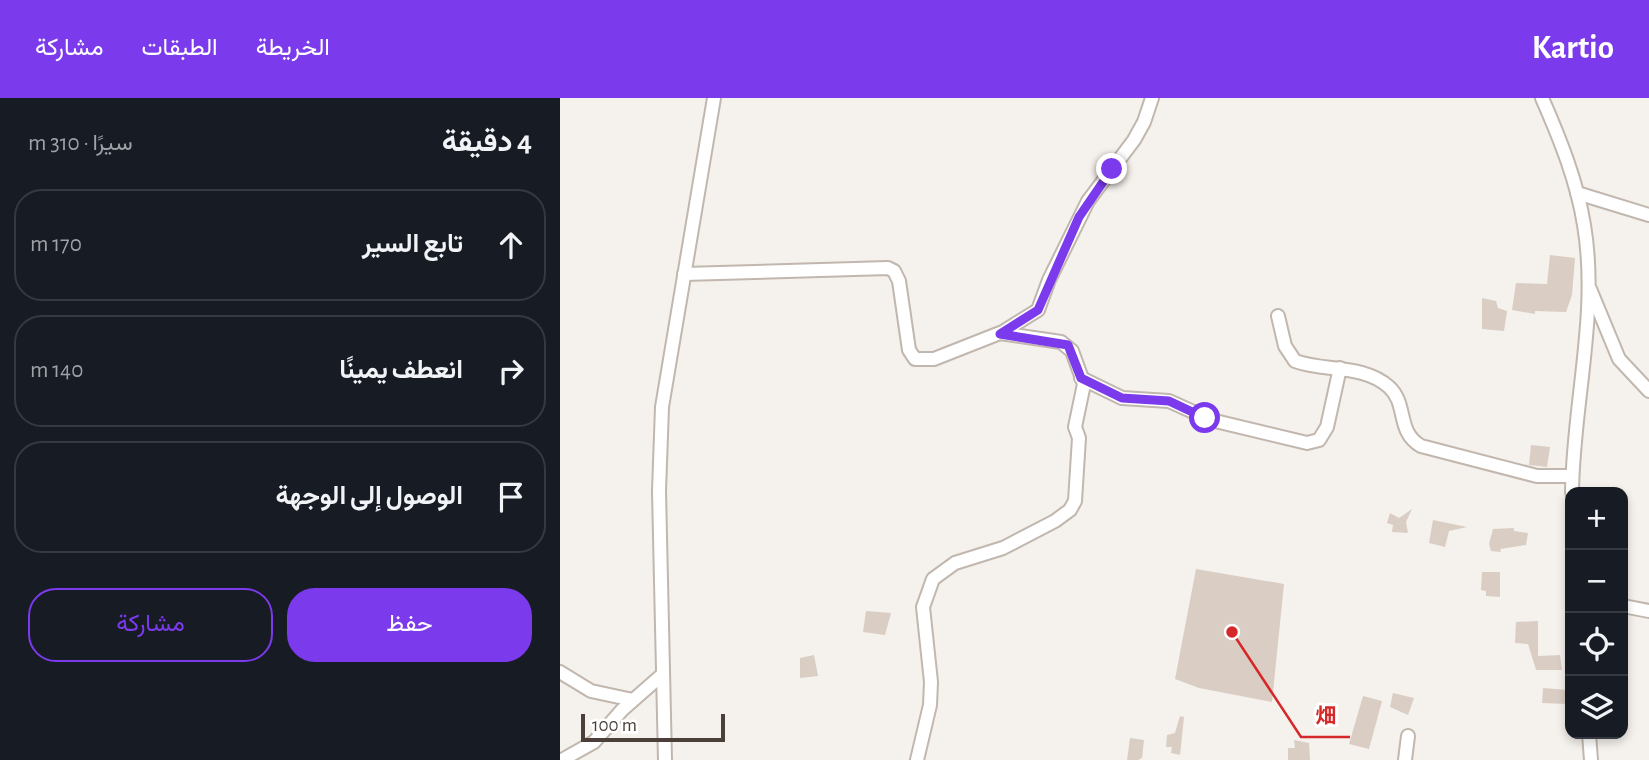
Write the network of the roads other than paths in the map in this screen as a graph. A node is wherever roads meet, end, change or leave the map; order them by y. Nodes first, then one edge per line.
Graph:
1 (714, 98) edge
2 (1152, 98) edge
3 (1542, 98) edge
4 (1577, 194) junction
5 (1649, 215) edge
6 (684, 274) junction
7 (1589, 285) junction
8 (1278, 316) dead end
9 (1000, 334) junction
10 (1340, 369) junction
11 (1081, 378) junction
12 (1649, 391) edge
13 (1573, 476) junction
14 (1572, 487) edge
15 (1628, 607) edge
16 (1649, 611) edge
17 (560, 673) edge
18 (663, 674) junction
19 (633, 700) junction
20 (1408, 736) dead end
21 (1589, 739) edge
22 (562, 760) edge
23 (665, 760) edge
24 (917, 760) edge
25 (1405, 760) edge
26 (1591, 760) edge

1 - 6 street
2 - 9 street
3 - 4 street
4 - 5 street
4 - 7 street
6 - 9 street
6 - 18 street
7 - 12 street
7 - 13 street
8 - 10 street
9 - 11 street
10 - 11 street
10 - 13 street
11 - 24 street
13 - 14 street
15 - 16 street
17 - 19 street
18 - 19 street
18 - 23 street
19 - 22 street
20 - 25 street
21 - 26 street

